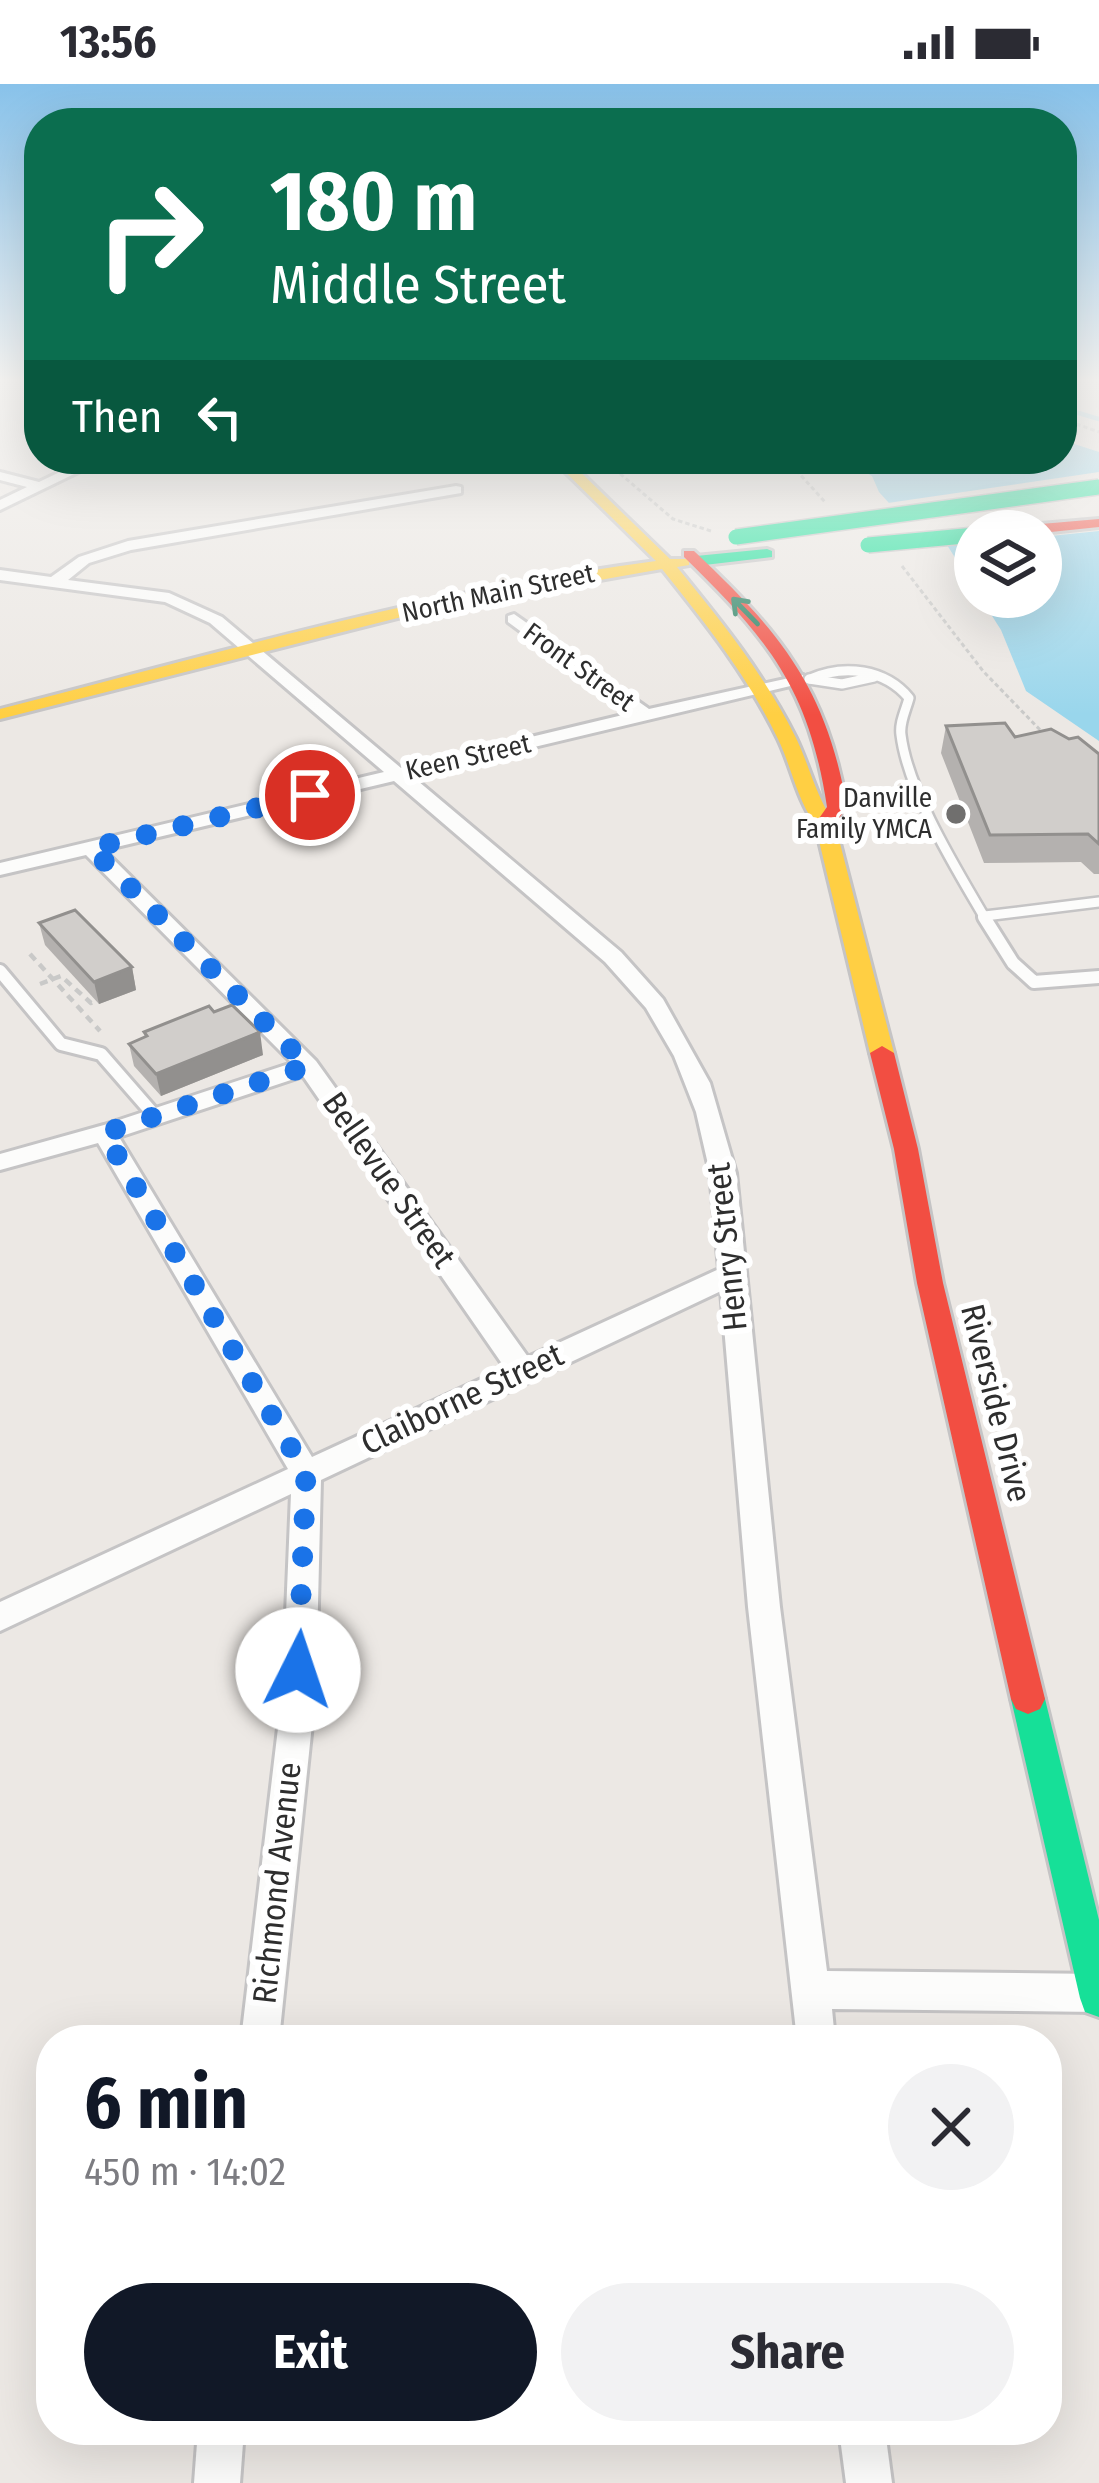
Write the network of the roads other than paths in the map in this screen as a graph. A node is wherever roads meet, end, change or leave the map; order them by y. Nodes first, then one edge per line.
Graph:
1 (29, 491) edge
2 (451, 491) edge
3 (598, 491) edge
4 (614, 491) edge
5 (1068, 491) edge
6 (0, 506) edge
7 (1099, 524) edge
8 (1062, 527) edge
9 (954, 537) edge
10 (674, 554) junction
11 (5, 579) edge
12 (56, 582) junction
13 (514, 619) dead end
14 (250, 648) junction
15 (804, 679) junction
16 (759, 688) junction
17 (0, 714) edge
18 (644, 714) junction
19 (398, 774) junction
20 (825, 824) junction
21 (91, 848) junction
22 (0, 869) edge
23 (1099, 902) edge
24 (985, 916) junction
25 (0, 971) edge
26 (1099, 976) edge
27 (308, 1066) junction
28 (155, 1117) junction
29 (104, 1133) junction
30 (0, 1162) edge
31 (730, 1275) junction
32 (522, 1370) junction
33 (306, 1473) junction
34 (0, 1618) edge
35 (810, 1990) junction
36 (1098, 1994) edge
37 (262, 2025) edge
38 (814, 2025) edge
39 (219, 2445) edge
40 (864, 2445) edge
41 (217, 2483) edge
42 (869, 2483) edge

1 - 6 street
2 - 12 street
3 - 10 main road
4 - 10 main road
5 - 10 main road, bridge
7 - 8 main road
9 - 10 main road, bridge
10 - 14 main road, North Main Street
15 -> 10 main road, Riverside Drive
10 - 16 main road, Riverside Drive
11 - 12 street, Henry Street
12 - 14 street, Henry Street
13 - 18 street, Front Street
14 - 17 main road, North Main Street
14 - 19 street, Henry Street
15 - 16 street, Keen Street
15 - 20 main road, Riverside Drive
15 - 24 lane
16 - 18 street, Keen Street
16 - 20 main road, Riverside Drive
18 - 19 street, Keen Street
19 - 21 street, Keen Street
19 - 31 street, Henry Street
20 - 36 main road, Riverside Drive
21 - 22 street, Keen Street
21 - 27 street, Bellevue Street
23 - 24 lane
24 - 26 lane
25 - 28 lane
27 - 28 street
27 - 32 street, Bellevue Street
28 - 29 street
29 - 30 street
29 - 33 street
31 - 32 street, Claiborne Street
31 - 35 street, Henry Street
32 - 33 street, Claiborne Street
33 - 34 street, Claiborne Street
33 - 37 street, Richmond Avenue
35 - 36 street
35 - 38 street, Henry Street
39 - 41 street
40 - 42 street

